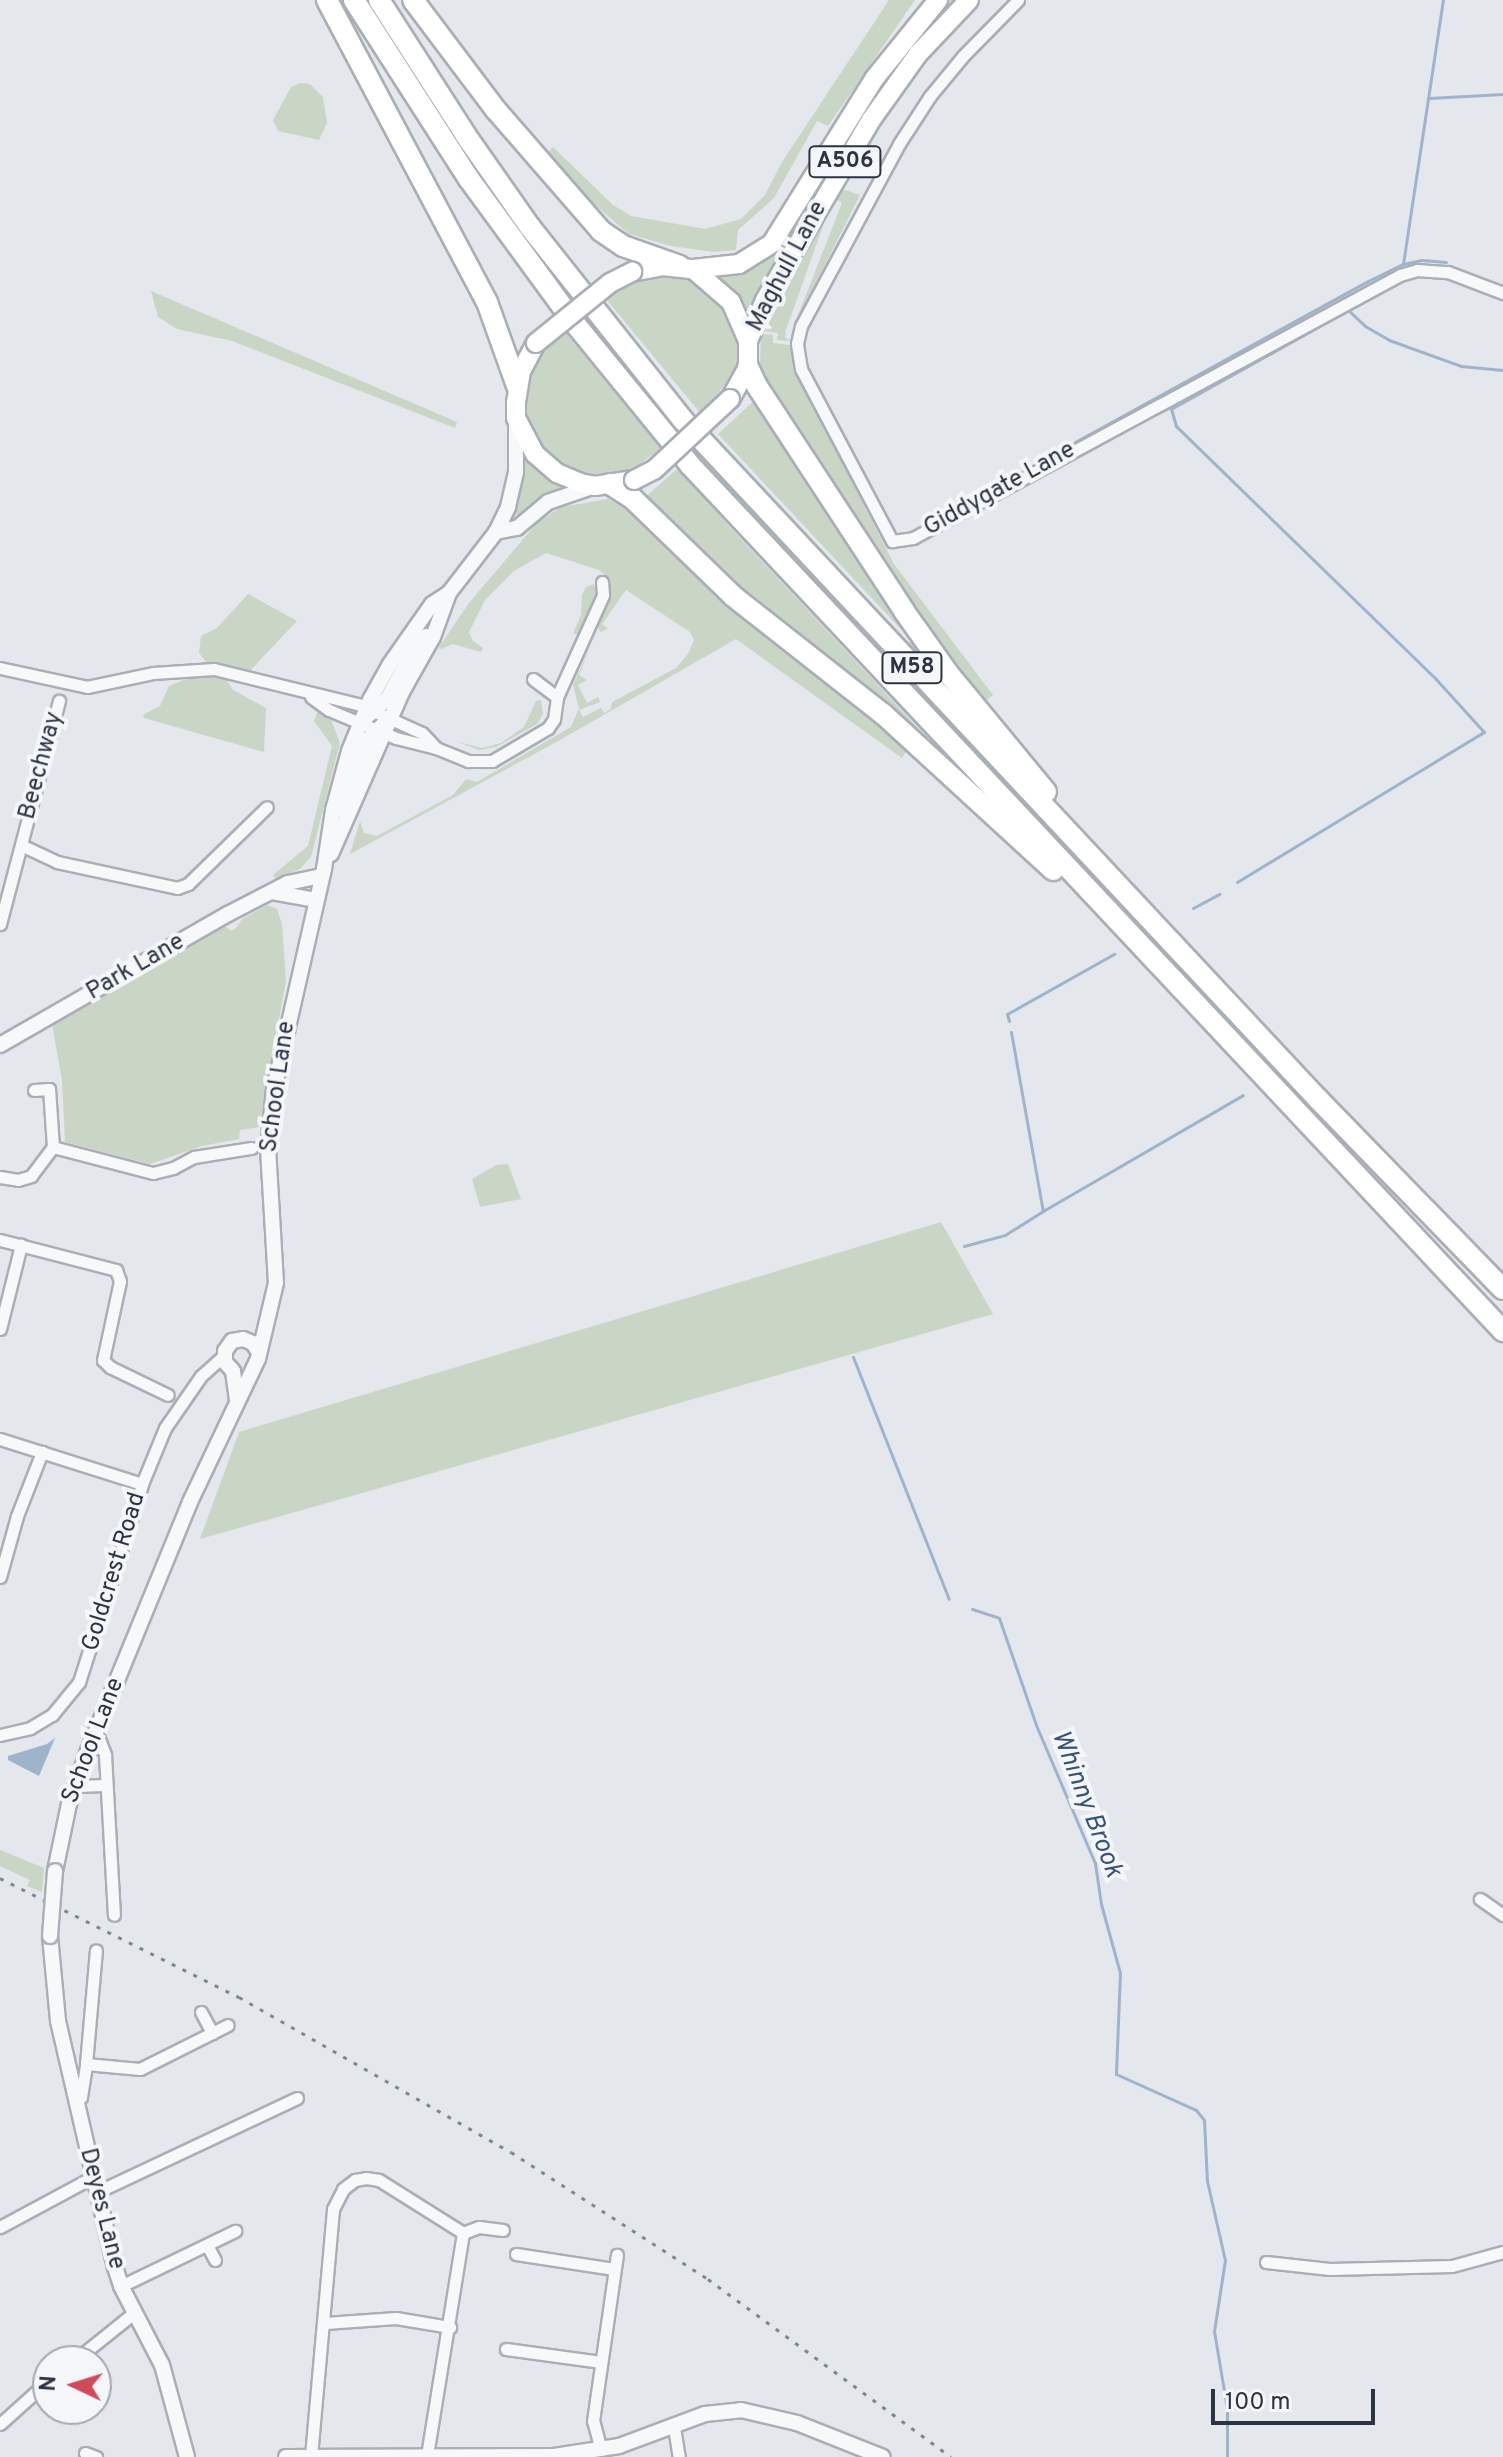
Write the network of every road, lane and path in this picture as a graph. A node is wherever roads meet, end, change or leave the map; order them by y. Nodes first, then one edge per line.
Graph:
1 (327, 0) edge
2 (354, 0) edge
3 (379, 0) edge
4 (413, 0) edge
5 (938, 0) edge
6 (969, 0) edge
7 (1018, 0) edge
8 (686, 268) junction
9 (1503, 293) edge
10 (748, 341) junction
11 (748, 367) junction
12 (517, 386) junction
13 (516, 418) junction
14 (603, 485) junction
15 (496, 532) junction
16 (602, 582) dead end
17 (449, 593) junction
18 (439, 622) junction
19 (0, 668) edge
20 (533, 679) dead end
21 (304, 693) junction
22 (557, 697) junction
23 (59, 701) dead end
24 (370, 709) junction
25 (391, 717) junction
26 (360, 723) junction
27 (381, 732) junction
28 (436, 748) junction
29 (267, 807) dead end
30 (328, 840) junction
31 (21, 845) junction
32 (323, 873) junction
33 (272, 892) junction
34 (316, 900) junction
35 (1148, 918) junction
36 (0, 924) edge
37 (1187, 997) junction
38 (0, 1045) edge
39 (34, 1090) dead end
40 (53, 1147) junction
41 (251, 1148) dead end
42 (0, 1177) edge
43 (0, 1240) edge
44 (21, 1245) junction
45 (1503, 1289) edge
46 (269, 1307) junction
47 (0, 1329) edge
48 (1503, 1331) edge
49 (243, 1339) junction
50 (258, 1351) junction
51 (229, 1364) junction
52 (252, 1369) junction
53 (168, 1395) dead end
54 (237, 1400) junction
55 (0, 1439) edge
56 (42, 1452) junction
57 (142, 1484) junction
58 (0, 1577) edge
59 (96, 1731) junction
60 (0, 1735) edge
61 (105, 1785) junction
62 (74, 1786) junction
63 (1480, 1899) dead end
64 (114, 1915) dead end
65 (1503, 1915) edge
66 (96, 1950) dead end
67 (201, 2012) dead end
68 (228, 2025) dead end
69 (212, 2033) junction
70 (86, 2064) junction
71 (297, 2098) dead end
72 (76, 2102) junction
73 (95, 2185) junction
74 (0, 2227) edge
75 (503, 2230) dead end
76 (235, 2231) dead end
77 (463, 2233) junction
78 (535, 2241) dead end
79 (207, 2245) junction
80 (1503, 2252) edge
81 (516, 2254) dead end
82 (617, 2255) dead end
83 (532, 2256) junction
84 (215, 2260) dead end
85 (1266, 2262) dead end
86 (614, 2269) junction
87 (121, 2286) junction
88 (135, 2312) junction
89 (325, 2323) junction
90 (450, 2327) junction
91 (94, 2345) edge
92 (506, 2349) dead end
93 (521, 2351) junction
94 (601, 2362) junction
95 (518, 2365) dead end
96 (32, 2395) edge
97 (0, 2424) edge
98 (674, 2427) junction
99 (601, 2450) junction
100 (427, 2455) junction
101 (311, 2456) edge
102 (187, 2457) edge
103 (286, 2457) edge
104 (679, 2457) edge
105 (883, 2457) edge

1 - 12 highway
2 - 37 highway, M58
3 - 35 highway, M58
4 - 8 highway
5 - 8 main road, Maghull Lane / A506
6 - 10 main road, Maghull Lane / A506
7 - 9 street, Giddygate Lane
8 - 10 main road, A506
8 - 12 main road, A506, bridge
10 - 11 main road, A506
11 - 14 main road, A506, bridge
11 - 35 highway, M58
12 - 13 main road, A506
13 - 14 main road, A506
13 - 15 street
14 - 15 street
14 - 37 highway, M58
15 - 17 street
16 - 22 street
17 - 18 street, School Lane
17 - 24 street, School Lane
18 - 24 street, School Lane
18 - 25 street, School Lane
19 - 21 street
20 - 22 street
21 - 24 street
21 - 26 street
22 - 28 street
23 - 31 street, Beechway
24 - 25 street
24 - 26 street, School Lane
25 - 27 street, School Lane
25 - 28 street
26 - 27 street
26 - 30 street, School Lane
27 - 28 street
27 - 30 street, School Lane
27 - 32 street, School Lane
29 - 31 street
30 - 32 street, School Lane
31 - 36 street, Beechway
32 - 33 street, Park Lane
32 - 34 street, School Lane
33 - 34 street
33 - 38 street, Park Lane
34 - 46 street, School Lane
35 - 45 highway, M58
37 - 48 highway, M58
39 - 40 street
40 - 41 street
40 - 42 street
43 - 44 street
44 - 47 street
44 - 53 street
46 - 49 street, School Lane
46 - 50 street, School Lane
49 - 50 street
49 - 51 street, School Lane
50 - 52 street, School Lane
51 - 52 street
51 - 54 street
51 - 57 street, Goldcrest Road
52 - 54 street, School Lane
54 - 59 street, School Lane
55 - 56 street
56 - 57 street
56 - 58 street
57 - 60 street, Goldcrest Road
59 - 61 street
59 - 62 street, School Lane
61 - 62 street
61 - 64 street
62 - 72 street, School Lane, bridge
63 - 65 street
66 - 70 street, Deyes Lane
67 - 69 street
68 - 69 street
69 - 70 street
70 - 72 street, Deyes Lane
71 - 73 street
72 - 73 street, Deyes Lane
73 - 74 street
73 - 87 street, Deyes Lane
75 - 77 street
76 - 79 street
77 - 89 street
77 - 90 street
78 - 83 street
79 - 84 street
79 - 87 street
80 - 85 street
81 - 83 street
82 - 86 street
83 - 86 street
86 - 94 street
87 - 88 street, Deyes Lane
88 - 91 street
88 - 102 street, Deyes Lane
89 - 90 street
89 - 101 street
90 - 100 street
92 - 93 street
93 - 94 street
93 - 95 street
94 - 99 street
96 - 97 street
98 - 99 street
98 - 104 street
98 - 105 street
99 - 100 street
100 - 101 street
101 - 103 street

